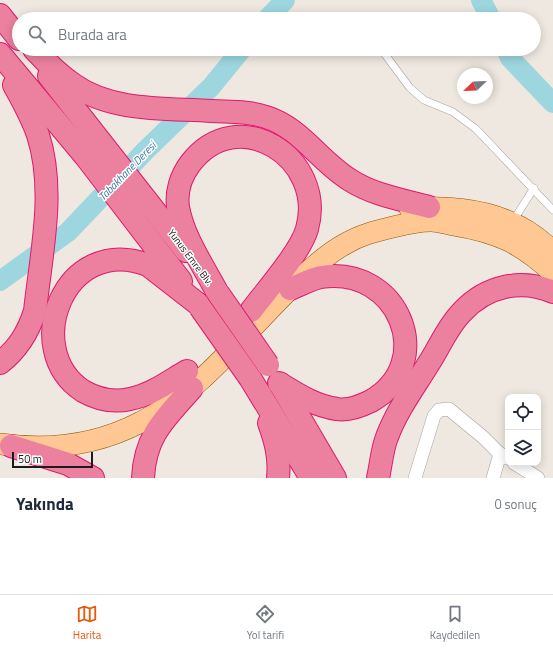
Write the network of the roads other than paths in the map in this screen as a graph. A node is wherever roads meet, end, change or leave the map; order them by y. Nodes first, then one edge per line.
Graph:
1 (0, 15) edge
2 (12, 27) edge
3 (12, 30) edge
4 (0, 54) edge
5 (33, 56) edge
6 (40, 56) edge
7 (386, 56) edge
8 (0, 68) edge
9 (534, 188) junction
10 (429, 208) junction
11 (553, 210) edge
12 (511, 223) junction
13 (553, 252) edge
14 (553, 273) edge
15 (290, 289) junction
16 (217, 292) junction
17 (553, 292) edge
18 (199, 306) junction
19 (251, 311) junction
20 (0, 363) edge
21 (273, 374) junction
22 (190, 380) junction
23 (254, 385) junction
24 (4, 440) edge
25 (504, 457) edge
26 (519, 466) edge
27 (93, 478) edge
28 (143, 478) edge
29 (278, 478) edge
30 (311, 478) edge
31 (335, 478) edge
32 (378, 478) edge
33 (415, 478) edge
34 (494, 478) edge
35 (538, 478) edge

1 - 2 highway
1 - 3 highway
4 - 18 highway
5 - 16 highway, Yunus Emre Blv.
6 - 10 highway
7 - 9 lane
8 - 20 highway
9 - 11 lane
9 - 12 lane
10 - 12 main road
10 - 19 main road
12 - 13 main road
14 - 15 main road
15 - 21 highway
15 - 22 main road
16 - 19 highway
16 - 21 highway, Yunus Emre Blv., bridge
17 - 32 highway
18 - 22 highway
18 - 23 highway, bridge
19 - 22 main road
21 - 31 highway, Yunus Emre Blv.
22 - 24 main road
22 - 28 highway
23 - 29 highway
23 - 30 highway
24 - 27 highway
25 - 33 street
25 - 34 street
26 - 35 street

